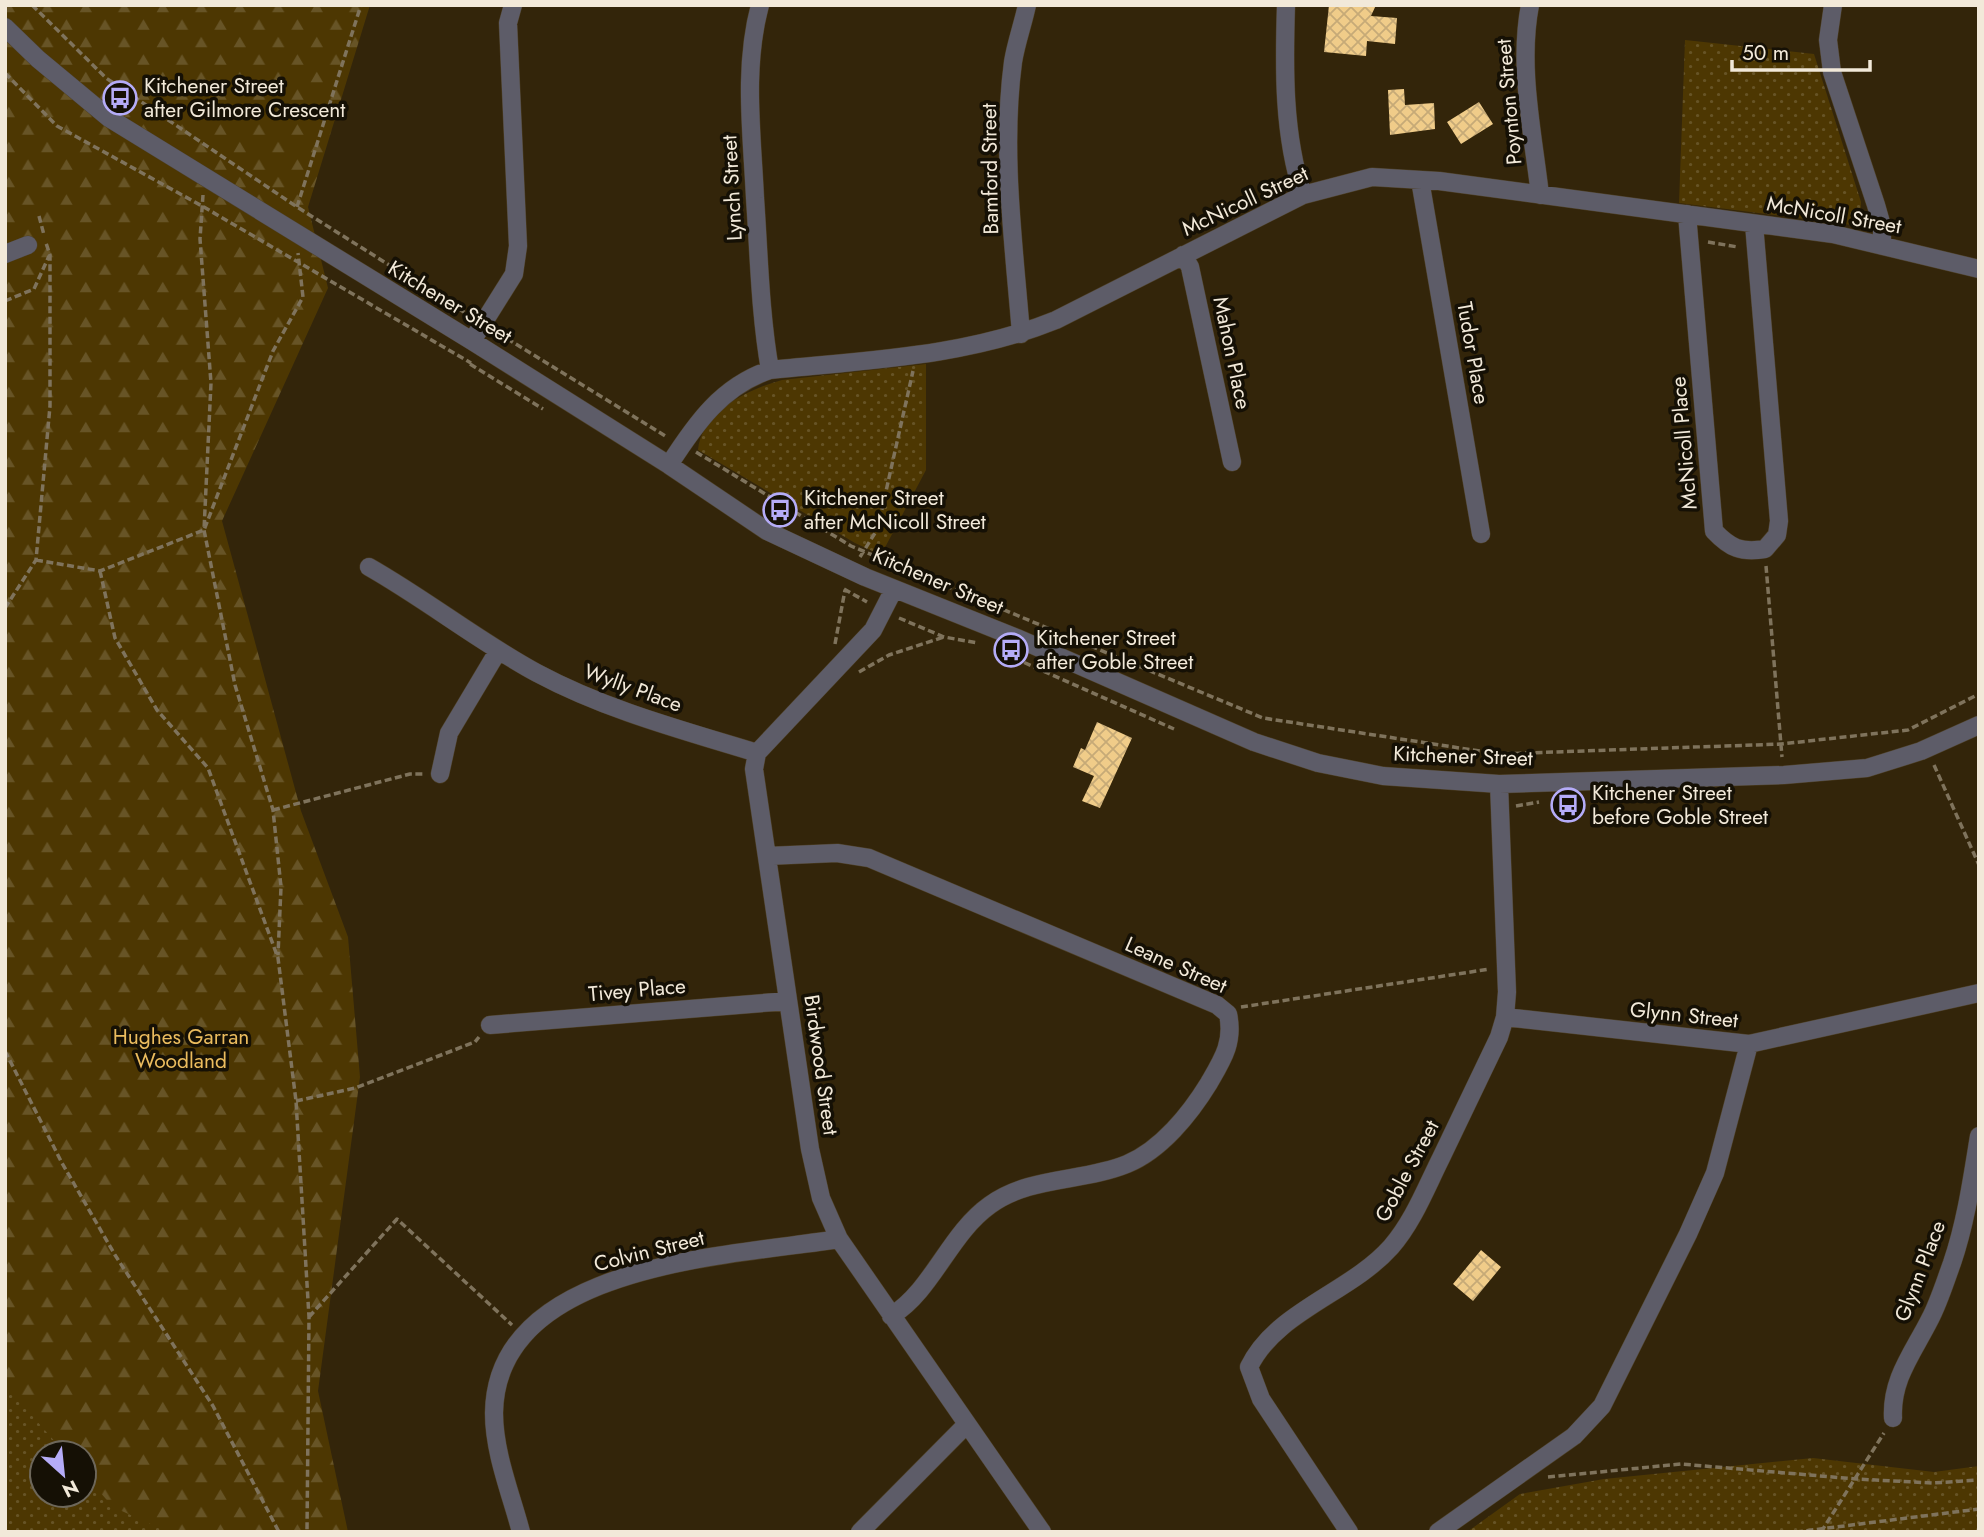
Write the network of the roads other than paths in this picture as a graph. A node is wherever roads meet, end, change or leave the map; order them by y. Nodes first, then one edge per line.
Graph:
1 (513, 5) edge
2 (760, 5) edge
3 (1027, 5) edge
4 (1286, 5) edge
5 (1530, 5) edge
6 (1833, 5) edge
7 (5, 27) edge
8 (1420, 180) junction
9 (1303, 195) junction
10 (1540, 195) junction
11 (1687, 214) junction
12 (1754, 224) junction
13 (27, 246) dead end
14 (1882, 246) junction
15 (5, 254) edge
16 (1183, 255) junction
17 (1979, 269) edge
18 (1021, 334) junction
19 (478, 344) junction
20 (770, 370) junction
21 (1232, 462) dead end
22 (669, 465) junction
23 (1481, 534) dead end
24 (369, 567) dead end
25 (894, 589) junction
26 (498, 651) junction
27 (1979, 726) edge
28 (758, 753) junction
29 (440, 774) road end
30 (1499, 784) junction
31 (767, 856) junction
32 (1979, 993) edge
33 (788, 1001) junction
34 (1505, 1017) junction
35 (490, 1025) road end
36 (1748, 1044) junction
37 (1979, 1136) edge
38 (839, 1239) junction
39 (891, 1316) junction
40 (1893, 1418) road end
41 (967, 1424) junction
42 (521, 1532) edge
43 (860, 1532) edge
44 (1042, 1532) edge
45 (1349, 1532) edge
46 (1437, 1532) edge

1 - 19 street
2 - 20 street, Lynch Street
3 - 18 street, Bamford Street
4 - 9 street
5 - 10 street, Poynton Street
6 - 14 street
7 - 19 street, Kitchener Street
8 - 9 street, McNicoll Street
8 - 10 street, McNicoll Street
8 - 23 street, Tudor Place
9 - 16 street, McNicoll Street
10 - 11 street, McNicoll Street
11 - 12 street, McNicoll Street
11 - 12 street, McNicoll Place
12 - 14 street, McNicoll Street
13 - 15 street
14 - 17 street, McNicoll Street
16 - 18 street, McNicoll Street
16 - 21 street, Mahon Place
18 - 20 street, McNicoll Street
19 - 22 street, Kitchener Street
20 - 22 street, McNicoll Street
22 - 25 street, Kitchener Street
24 - 26 street, Wylly Place
25 - 28 street
25 - 30 street, Kitchener Street
26 - 28 street, Wylly Place
26 - 29 street
27 - 30 street, Kitchener Street
28 - 31 street, Birdwood Street
30 - 34 street, Goble Street
31 - 33 street, Birdwood Street
31 - 39 street, Leane Street
32 - 36 street, Glynn Street
33 - 35 street, Tivey Place
33 - 38 street, Birdwood Street
34 - 36 street, Glynn Street
34 - 45 street, Goble Street
36 - 46 street
37 - 40 street, Glynn Place
38 - 39 street, Birdwood Street
38 - 42 street, Colvin Street
39 - 41 street, Birdwood Street
41 - 43 street
41 - 44 street, Birdwood Street

